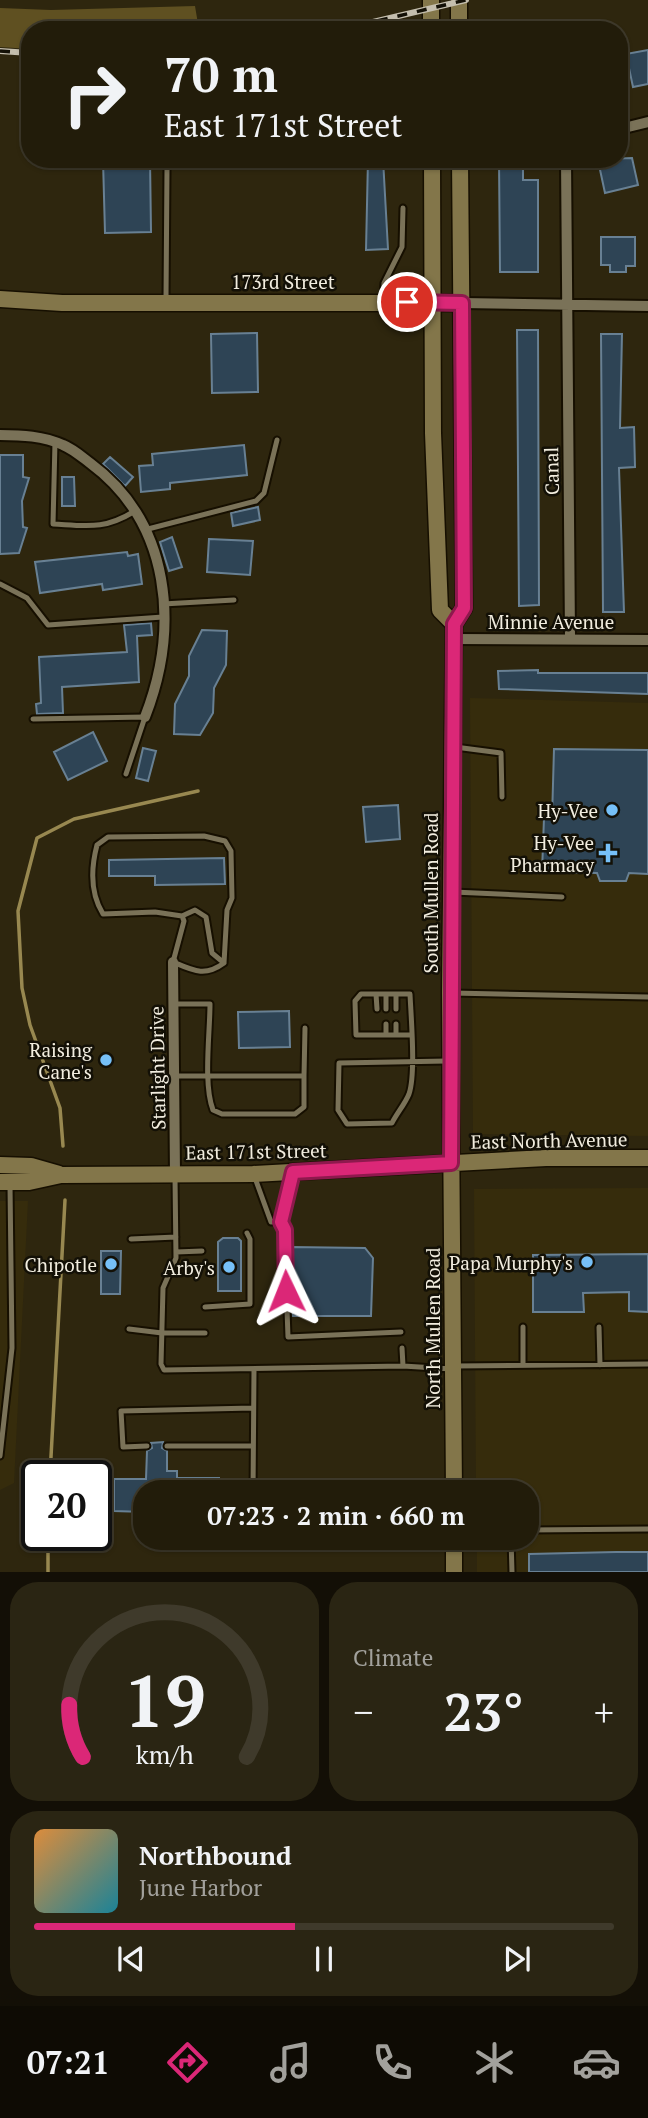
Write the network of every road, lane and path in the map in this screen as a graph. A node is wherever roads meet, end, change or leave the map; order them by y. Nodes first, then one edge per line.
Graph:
1 (431, 0) edge
2 (459, 0) edge
3 (431, 21) edge
4 (460, 21) edge
5 (648, 122) edge
6 (628, 127) edge
7 (432, 168) edge
8 (460, 168) edge
9 (566, 168) edge
10 (167, 169) dead end
11 (403, 208) dead end
12 (0, 299) edge
13 (166, 302) junction
14 (383, 302) junction
15 (432, 302) junction
16 (462, 303) junction
17 (566, 304) junction
18 (648, 306) edge
19 (0, 435) edge
20 (277, 440) dead end
21 (55, 442) junction
22 (135, 511) junction
23 (148, 529) junction
24 (0, 584) edge
25 (234, 600) dead end
26 (163, 604) junction
27 (163, 617) junction
28 (454, 631) junction
29 (570, 637) junction
30 (648, 640) edge
31 (145, 717) junction
32 (33, 719) dead end
33 (452, 747) junction
34 (126, 774) dead end
35 (502, 797) dead end
36 (452, 892) junction
37 (562, 897) dead end
38 (182, 916) junction
39 (173, 962) junction
40 (224, 963) junction
41 (376, 993) junction
42 (450, 993) junction
43 (386, 994) junction
44 (396, 994) junction
45 (648, 998) edge
46 (173, 1004) junction
47 (377, 1009) dead end
48 (386, 1009) dead end
49 (396, 1009) dead end
50 (377, 1024) dead end
51 (386, 1024) dead end
52 (396, 1024) dead end
53 (304, 1028) dead end
54 (377, 1035) junction
55 (386, 1035) junction
56 (396, 1035) junction
57 (411, 1035) junction
58 (411, 1061) junction
59 (451, 1061) junction
60 (174, 1076) junction
61 (209, 1076) junction
62 (304, 1076) junction
63 (648, 1158) edge
64 (451, 1163) junction
65 (2, 1166) edge
66 (293, 1172) junction
67 (175, 1174) junction
68 (253, 1174) junction
69 (61, 1175) junction
70 (5, 1182) edge
71 (281, 1222) junction
72 (0, 1231) edge
73 (8, 1231) junction
74 (247, 1233) dead end
75 (176, 1237) junction
76 (131, 1239) dead end
77 (202, 1251) dead end
78 (176, 1252) junction
79 (286, 1291) dead end
80 (205, 1307) dead end
81 (287, 1309) dead end
82 (599, 1327) dead end
83 (523, 1328) dead end
84 (129, 1329) dead end
85 (401, 1332) dead end
86 (162, 1333) junction
87 (205, 1333) dead end
88 (401, 1348) dead end
89 (600, 1364) junction
90 (648, 1364) edge
91 (523, 1365) junction
92 (403, 1366) junction
93 (453, 1368) junction
94 (254, 1370) junction
95 (253, 1408) junction
96 (147, 1446) dead end
97 (167, 1446) dead end
98 (253, 1446) junction
99 (0, 1456) edge
100 (253, 1480) edge
101 (454, 1480) edge
102 (648, 1529) edge
103 (539, 1530) edge
104 (454, 1550) edge
105 (511, 1550) edge
106 (454, 1572) edge
107 (512, 1572) edge

1 - 3 street
2 - 4 street
5 - 6 street
7 - 15 street, South Mullen Road
8 - 16 street, South Mullen Road
9 - 17 street
10 - 13 lane
11 - 14 lane
12 - 13 street, 173rd Street
13 - 14 street, 173rd Street
14 - 15 street, 173rd Street
15 - 16 street, 173rd Street
15 - 28 street, South Mullen Road
16 - 17 street, 173rd Street
16 - 28 street, South Mullen Road
17 - 18 street, 173rd Street
17 - 29 street, Canal
19 - 21 street
20 - 23 lane
21 - 22 street
21 - 22 lane
22 - 23 street
23 - 26 street
24 - 27 lane
25 - 26 lane
26 - 27 street
27 - 31 street
28 - 29 street, Minnie Avenue
28 - 33 street, South Mullen Road
29 - 30 street, Minnie Avenue
31 - 32 lane
31 - 34 lane
33 - 35 lane
33 - 36 street, South Mullen Road
36 - 37 lane
36 - 42 street, South Mullen Road
38 - 39 lane
38 - 40 lane
38 - 40 lane
39 - 40 lane
39 - 46 street, Starlight Drive
41 - 43 lane
41 - 47 lane
41 - 54 lane
42 - 45 lane
42 - 59 street, South Mullen Road
43 - 44 lane
43 - 48 lane
44 - 49 lane
44 - 57 lane
46 - 60 street, Starlight Drive
46 - 61 lane
50 - 54 lane
51 - 55 lane
52 - 56 lane
53 - 62 lane
54 - 55 lane
55 - 56 lane
56 - 57 lane
57 - 58 lane
58 - 58 lane
58 - 59 lane
59 - 64 street, South Mullen Road
60 - 61 lane
60 - 67 street, Starlight Drive
61 - 62 lane
61 - 62 lane
63 - 64 street, East North Avenue
64 - 66 street, East 171st Street
64 - 93 street, North Mullen Road
65 - 69 street, East 171st Street
66 - 68 street, East 171st Street
66 - 71 lane
67 - 68 street, East 171st Street
67 - 69 street, East 171st Street
67 - 75 lane
68 - 71 lane
69 - 70 street, East 171st Street
70 - 73 lane
71 - 79 lane
72 - 73 lane
73 - 99 lane
74 - 80 lane
75 - 76 lane
75 - 78 lane
77 - 78 lane
78 - 86 lane
81 - 85 lane
82 - 89 lane
83 - 91 lane
84 - 86 lane
86 - 87 lane
86 - 94 lane
88 - 92 lane
89 - 90 lane
89 - 91 lane
91 - 93 lane
92 - 93 lane
92 - 94 lane
93 - 101 street, North Mullen Road
94 - 95 lane
95 - 96 lane
95 - 98 lane
97 - 98 lane
98 - 100 lane
102 - 103 lane
104 - 106 street
105 - 107 lane

